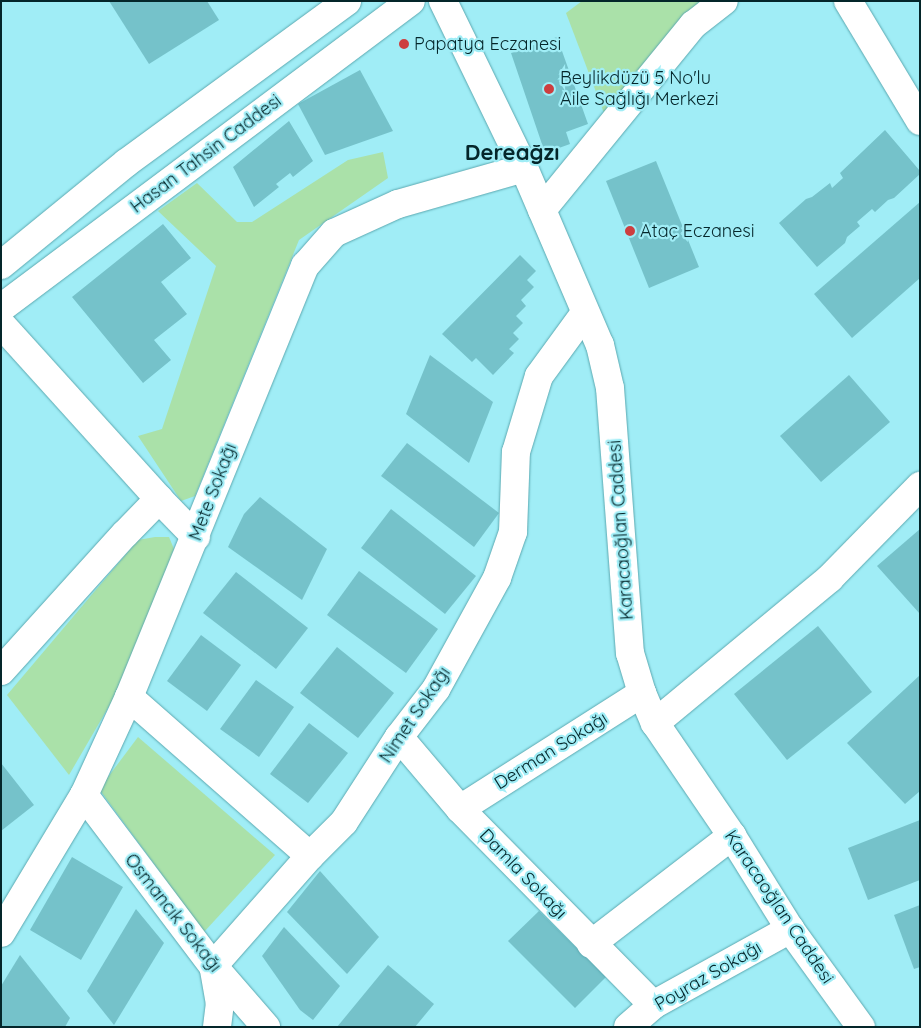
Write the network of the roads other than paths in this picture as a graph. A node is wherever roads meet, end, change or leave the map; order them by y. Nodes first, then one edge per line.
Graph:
1 (347, 1) edge
2 (411, 1) edge
3 (443, 1) edge
4 (724, 1) edge
5 (848, 1) edge
6 (920, 121) edge
7 (524, 168) junction
8 (542, 210) junction
9 (1, 266) edge
10 (1, 308) edge
11 (584, 313) junction
12 (1, 324) edge
13 (920, 486) edge
14 (159, 500) junction
15 (196, 538) junction
16 (1, 671) edge
17 (642, 694) junction
18 (130, 697) junction
19 (655, 723) junction
20 (399, 738) junction
21 (84, 795) junction
22 (460, 809) junction
23 (732, 836) junction
24 (310, 856) junction
25 (790, 929) junction
26 (1, 933) edge
27 (591, 944) junction
28 (213, 966) junction
29 (653, 1006) junction
30 (217, 1027) edge
31 (266, 1027) edge
32 (628, 1027) edge
33 (861, 1027) edge

1 - 9 street
2 - 10 street, Hasan Tahsin Caddesi
3 - 7 street, Karacaoğlan Caddesi
4 - 8 street
5 - 6 street
7 - 8 street, Karacaoğlan Caddesi
7 - 15 street, Mete Sokağı
8 - 11 street, Karacaoğlan Caddesi
11 - 17 street, Karacaoğlan Caddesi
11 - 20 street, Nimet Sokağı
12 - 14 street
13 - 19 street
14 - 15 street
14 - 16 street
15 - 18 street, Mete Sokağı
17 - 19 street, Karacaoğlan Caddesi
17 - 22 street, Derman Sokağı
18 - 21 street, Mete Sokağı
18 - 24 street
19 - 23 street, Karacaoğlan Caddesi
20 - 22 street, Damla Sokağı
20 - 24 street, Nimet Sokağı
21 - 26 street, Mete Sokağı
21 - 28 street, Osmancık Sokağı
22 - 27 street, Damla Sokağı
23 - 25 street, Karacaoğlan Caddesi
23 - 27 street
24 - 28 street, Nimet Sokağı
25 - 29 street, Poyraz Sokağı
25 - 33 street, Karacaoğlan Caddesi
27 - 29 street, Damla Sokağı
28 - 30 street
28 - 31 street, Osmancık Sokağı
29 - 32 street, Poyraz Sokağı

